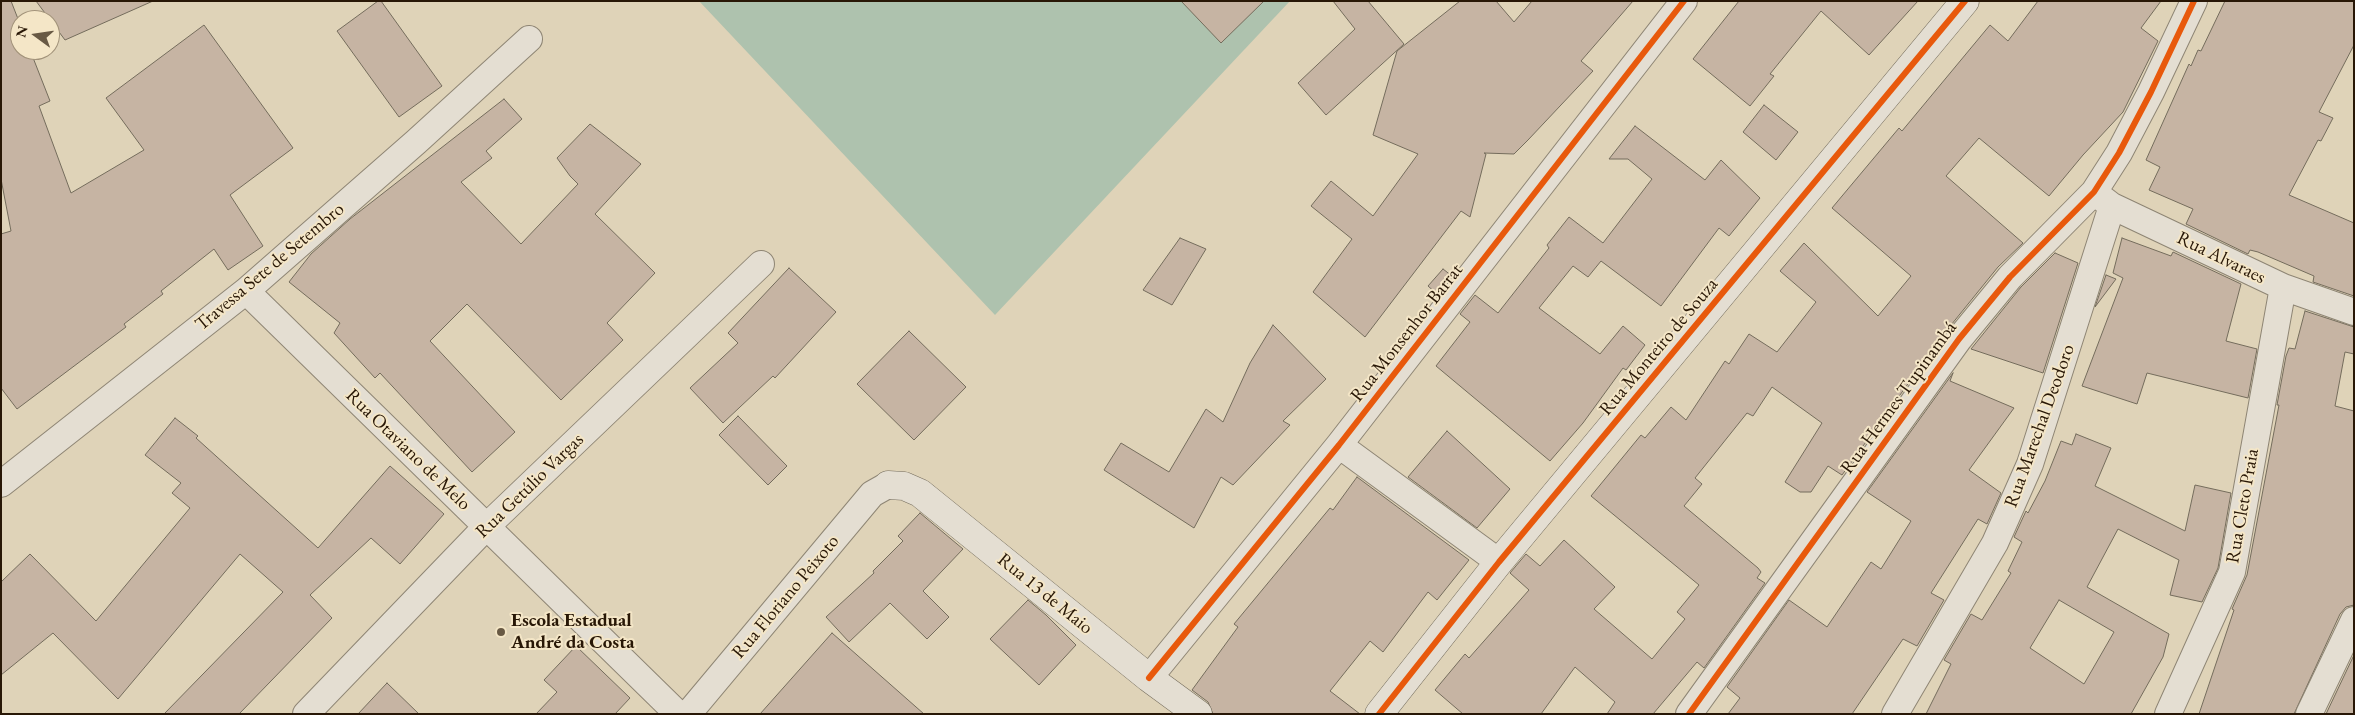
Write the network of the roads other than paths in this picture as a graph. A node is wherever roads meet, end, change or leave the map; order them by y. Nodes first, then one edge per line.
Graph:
1 (1684, 1) edge
2 (1965, 1) edge
3 (2194, 1) edge
4 (530, 39) dead end
5 (2103, 199) junction
6 (761, 264) dead end
7 (2283, 287) junction
8 (246, 291) junction
9 (2354, 312) edge
10 (1339, 445) junction
11 (1, 484) edge
12 (888, 485) joint
13 (487, 526) junction
14 (1499, 562) junction
15 (2354, 620) edge
16 (1149, 678) junction
17 (306, 714) edge
18 (678, 714) edge
19 (688, 714) edge
20 (1198, 714) edge
21 (1378, 714) edge
22 (1689, 714) edge
23 (1895, 714) edge
24 (2168, 714) edge
25 (2309, 714) edge

1 - 10 street, Rua Monsenhor Barrat
2 - 14 street, Rua Monteiro de Souza
3 - 5 street, Rua Hermes Tupinambá
4 - 8 street, Travessa Sete de Setembro
5 - 7 street, Rua Alvaraes
5 - 22 street, Rua Hermes Tupinambá
5 - 23 street, Rua Marechal Deodoro
6 - 13 street, Rua Getúlio Vargas
7 - 9 street, Rua Alvaraes
7 - 24 street, Rua Cleto Praia
8 - 11 street, Travessa Sete de Setembro
8 - 13 street, Rua Otaviano de Melo
10 - 14 street
10 - 16 street, Rua Monsenhor Barrat
12 - 16 street, Rua 13 de Maio
12 - 19 street, Rua Floriano Peixoto
13 - 17 street, Rua Getúlio Vargas
13 - 18 street, Rua Otaviano de Melo
14 - 21 street, Rua Monteiro de Souza
15 - 25 street
16 - 20 street, Rua 13 de Maio

